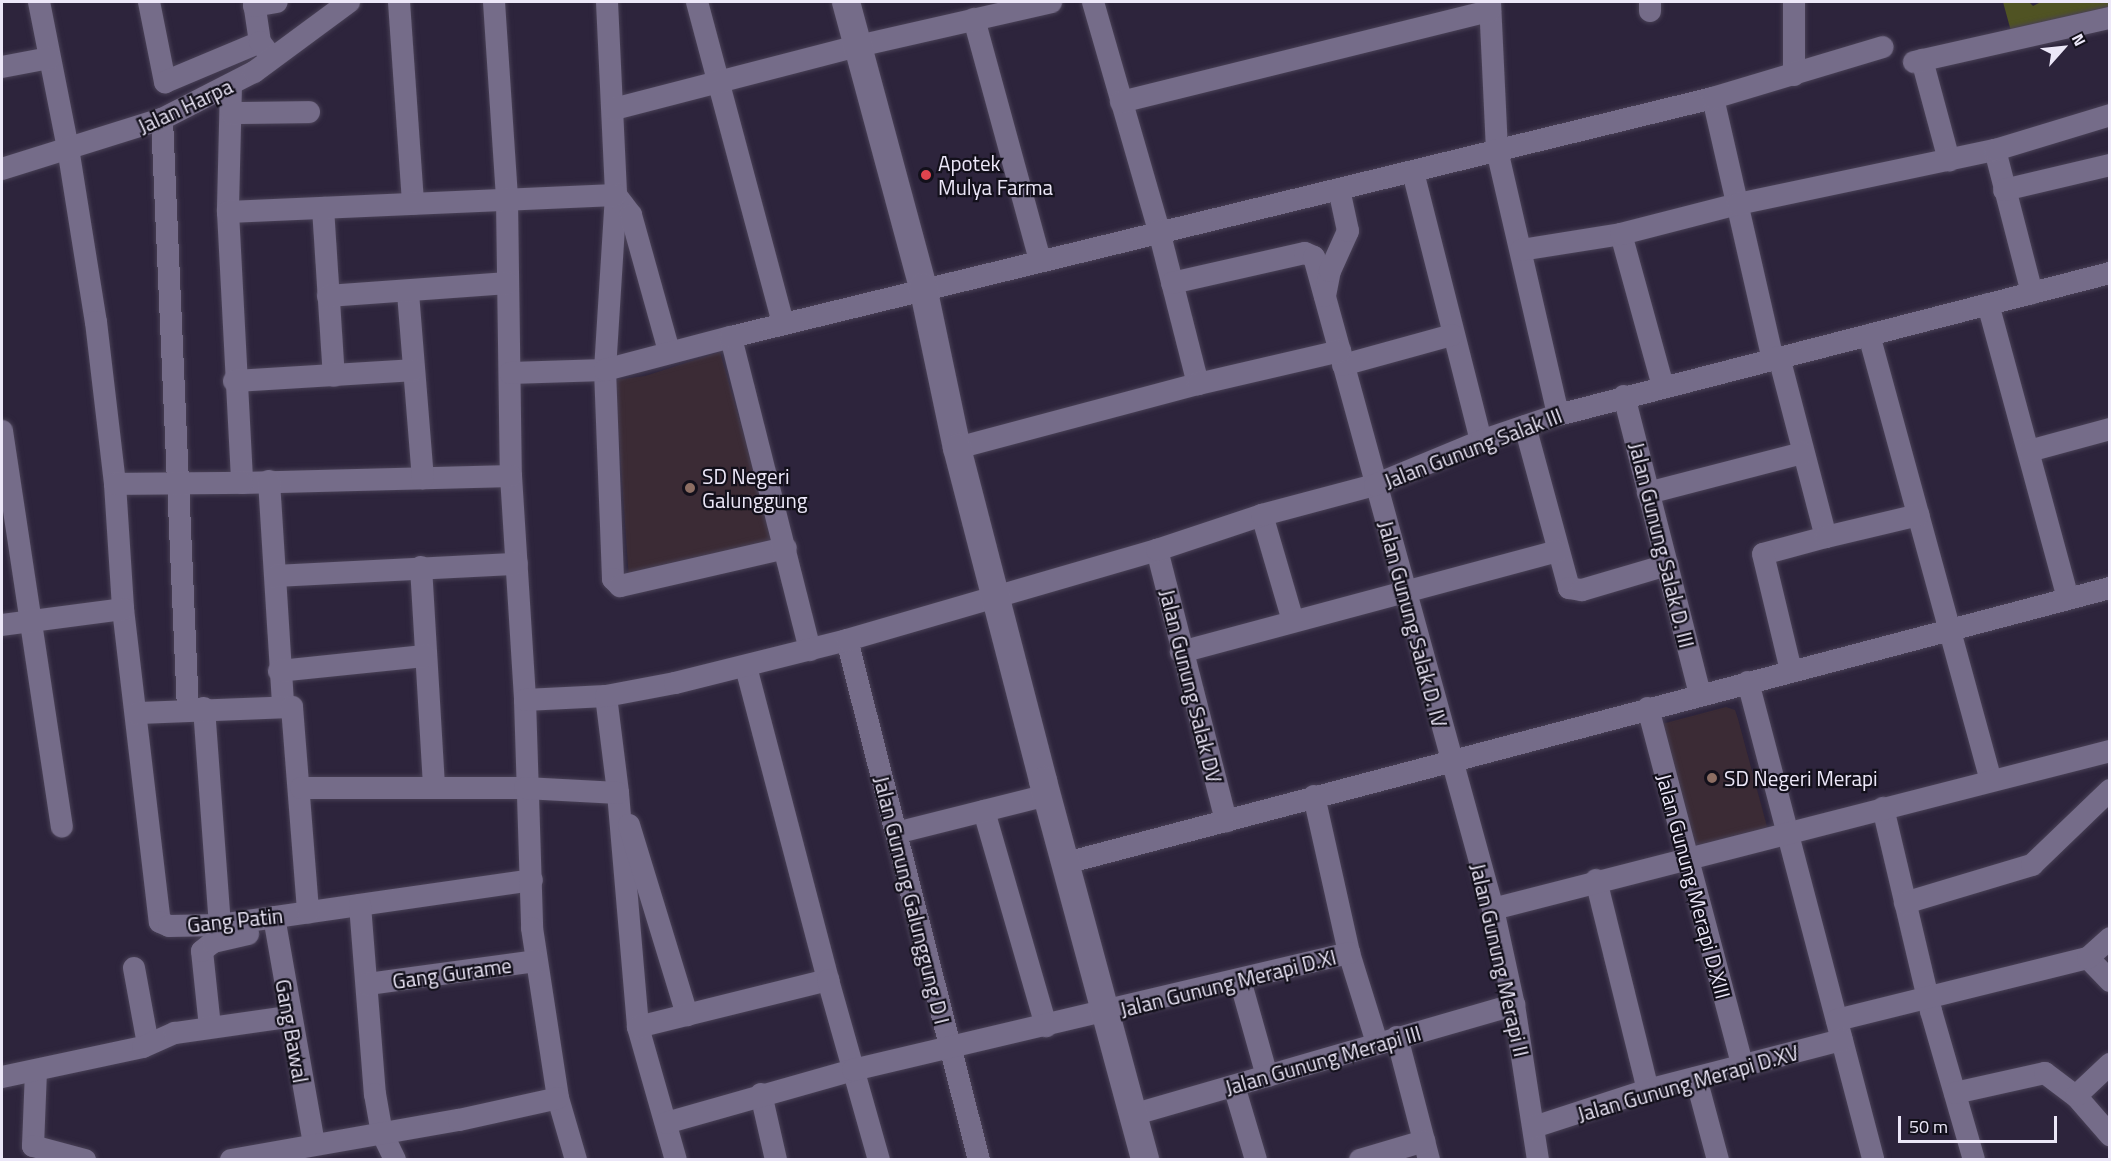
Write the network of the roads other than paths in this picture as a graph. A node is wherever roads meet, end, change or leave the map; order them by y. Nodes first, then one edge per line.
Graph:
1 (39, 2) edge
2 (149, 2) edge
3 (277, 2) edge
4 (349, 2) edge
5 (399, 2) edge
6 (494, 2) edge
7 (607, 2) edge
8 (697, 2) edge
9 (846, 2) edge
10 (1051, 2) edge
11 (1093, 2) edge
12 (1794, 2) edge
13 (254, 4) edge
14 (1490, 6) edge
15 (2109, 18) edge
16 (974, 19) junction
17 (858, 46) junction
18 (1883, 47) dead end
19 (266, 50) junction
20 (49, 58) junction
21 (2, 67) edge
22 (1794, 75) junction
23 (718, 82) junction
24 (231, 85) junction
25 (1713, 98) junction
26 (1121, 102) junction
27 (614, 109) junction
28 (309, 112) dead end
29 (231, 113) junction
30 (2109, 115) edge
31 (162, 119) junction
32 (68, 148) junction
33 (1497, 150) junction
34 (1995, 150) junction
35 (1949, 160) junction
36 (2109, 165) edge
37 (2, 169) edge
38 (1413, 172) junction
39 (1339, 189) junction
40 (2004, 190) junction
41 (616, 195) junction
42 (507, 200) junction
43 (413, 204) junction
44 (1738, 204) junction
45 (323, 208) junction
46 (228, 212) junction
47 (1160, 231) junction
48 (1621, 234) junction
49 (1521, 250) junction
50 (1040, 261) junction
51 (2109, 273) edge
52 (508, 283) junction
53 (1173, 283) junction
54 (923, 287) junction
55 (408, 293) junction
56 (2032, 293) junction
57 (328, 296) junction
58 (1325, 296) junction
59 (1988, 304) junction
60 (783, 323) junction
61 (1452, 335) junction
62 (1869, 335) junction
63 (731, 337) junction
64 (669, 351) junction
65 (1341, 358) junction
66 (1776, 358) junction
67 (413, 370) junction
68 (605, 370) junction
69 (510, 373) junction
70 (334, 376) junction
71 (234, 381) junction
72 (1198, 384) junction
73 (1663, 387) junction
74 (1624, 396) junction
75 (1558, 415) junction
76 (1525, 426) junction
77 (2109, 429) edge
78 (2, 431) edge
79 (1481, 441) junction
80 (957, 448) junction
81 (2029, 451) junction
82 (1803, 453) junction
83 (511, 476) junction
84 (423, 478) junction
85 (269, 481) junction
86 (242, 483) junction
87 (115, 484) junction
88 (1375, 485) junction
89 (177, 486) junction
90 (1648, 493) junction
91 (1262, 515) junction
92 (1918, 515) junction
93 (1826, 537) junction
94 (786, 548) junction
95 (1157, 550) junction
96 (1557, 551) junction
97 (517, 564) junction
98 (1667, 565) junction
99 (421, 567) junction
100 (276, 576) junction
101 (2109, 588) edge
102 (1406, 593) junction
103 (996, 596) junction
104 (2068, 598) junction
105 (123, 609) junction
106 (1293, 621) junction
107 (31, 622) junction
108 (2, 625) edge
109 (1950, 630) junction
110 (847, 640) junction
111 (810, 650) junction
112 (1181, 652) junction
113 (425, 656) junction
114 (746, 667) junction
115 (279, 671) junction
116 (1791, 671) junction
117 (1748, 682) junction
118 (1700, 695) junction
119 (606, 696) junction
120 (525, 700) junction
121 (283, 705) junction
122 (1648, 708) junction
123 (196, 709) junction
124 (137, 712) junction
125 (2109, 750) edge
126 (1451, 764) junction
127 (1991, 780) junction
128 (300, 788) junction
129 (434, 788) junction
130 (525, 788) junction
131 (2109, 792) edge
132 (618, 793) junction
133 (1047, 795) junction
134 (1314, 796) junction
135 (1883, 808) junction
136 (984, 811) junction
137 (1226, 821) junction
138 (62, 826) dead end
139 (1788, 831) junction
140 (896, 834) junction
141 (1685, 857) junction
142 (1066, 863) junction
143 (532, 880) junction
144 (1596, 880) junction
145 (1905, 903) junction
146 (360, 904) junction
147 (1492, 909) junction
148 (308, 912) junction
149 (275, 922) junction
150 (220, 925) junction
151 (2109, 938) edge
152 (1349, 953) junction
153 (2088, 958) junction
154 (535, 961) junction
155 (134, 968) dead end
156 (1240, 980) junction
157 (828, 981) junction
158 (2109, 981) edge
159 (368, 984) junction
160 (1929, 1000) junction
161 (1514, 1005) junction
162 (1107, 1012) junction
163 (687, 1015) junction
164 (288, 1017) junction
165 (1046, 1026) junction
166 (210, 1027) junction
167 (638, 1027) junction
168 (1840, 1030) junction
169 (1387, 1040) junction
170 (148, 1044) junction
171 (949, 1047) junction
172 (1742, 1064) junction
173 (2109, 1064) edge
174 (853, 1070) junction
175 (36, 1071) junction
176 (1267, 1076) junction
177 (2, 1077) edge
178 (1696, 1078) junction
179 (1234, 1086) junction
180 (1648, 1090) junction
181 (1956, 1093) junction
182 (761, 1094) junction
183 (2076, 1096) junction
184 (558, 1098) junction
185 (1132, 1115) junction
186 (666, 1123) junction
187 (1534, 1127) junction
188 (382, 1133) junction
189 (2109, 1135) edge
190 (1427, 1150) edge
191 (304, 1151) edge
192 (669, 1158) edge
193 (1361, 1159) edge
194 (85, 1160) edge
195 (231, 1160) edge
196 (395, 1160) edge
197 (576, 1160) edge
198 (776, 1160) edge
199 (879, 1160) edge
200 (979, 1160) edge
201 (1145, 1160) edge
202 (1257, 1160) edge
203 (1538, 1160) edge
204 (1718, 1160) edge
205 (1873, 1160) edge
206 (1974, 1160) edge

1 - 20 street
2 - 19 street
3 - 13 street
4 - 19 street, Jalan Harpa
5 - 43 street
6 - 42 street
7 - 27 street
8 - 23 street
9 - 17 street
10 - 16 street
11 - 26 street
12 - 22 street
13 - 19 street
14 - 26 street
14 - 33 street
15 - 35 street
16 - 17 street
16 - 50 street
17 - 23 street
17 - 54 street
18 - 22 street
19 - 24 street, Jalan Harpa
20 - 21 street
20 - 32 street
22 - 25 street
23 - 27 street
23 - 60 street
24 - 29 street
24 - 31 street, Jalan Harpa
25 - 33 street
25 - 44 street
26 - 47 street
27 - 41 street
28 - 29 street
29 - 46 street
30 - 34 street
31 - 32 street, Jalan Harpa
31 - 89 street
32 - 37 street, Jalan Harpa
32 - 87 street
33 - 38 street
33 - 49 street
34 - 35 street
34 - 40 street
35 - 44 street
36 - 40 street
38 - 39 street
38 - 61 street
39 - 47 street
39 - 58 street
40 - 56 street
41 - 42 street
41 - 64 street
41 - 68 street
42 - 43 street
42 - 52 street
43 - 45 street
44 - 48 street
44 - 66 street
45 - 46 street
45 - 57 street
46 - 71 street
47 - 50 street
47 - 53 street
48 - 49 street
48 - 73 street
49 - 75 street
50 - 54 street
51 - 56 street, Jalan Gunung Salak III
52 - 55 street
52 - 69 street
53 - 58 street, Jalan Gunung Salak D. IV
53 - 72 street
54 - 60 street
54 - 80 street
55 - 57 street
55 - 67 street
56 - 59 street, Jalan Gunung Salak III
57 - 70 street
58 - 65 street, Jalan Gunung Salak D. IV
59 - 62 street, Jalan Gunung Salak III
59 - 81 street
60 - 63 street
61 - 65 street
61 - 79 street
62 - 66 street, Jalan Gunung Salak III
62 - 92 street
63 - 64 street
63 - 94 street
64 - 68 street
65 - 72 street
65 - 88 street, Jalan Gunung Salak D. IV
66 - 73 street, Jalan Gunung Salak III
66 - 82 street
67 - 70 street
67 - 84 street
68 - 69 street
68 - 94 street
69 - 83 street
70 - 71 street
71 - 86 street
72 - 80 street
73 - 74 street, Jalan Gunung Salak III
74 - 75 street, Jalan Gunung Salak III
74 - 90 street, Jalan Gunung Salak D. III
75 - 76 street, Jalan Gunung Salak III
76 - 79 street, Jalan Gunung Salak III
76 - 96 street
77 - 81 street
78 - 107 street
79 - 88 street, Jalan Gunung Salak III
80 - 103 street
81 - 104 street
82 - 90 street
82 - 93 street
83 - 84 street
83 - 97 street
84 - 85 street
85 - 86 street
85 - 100 street
86 - 89 street
87 - 89 street
87 - 105 street
88 - 91 street, Jalan Gunung Salak III
88 - 102 street, Jalan Gunung Salak D. IV
89 - 123 street
90 - 98 street, Jalan Gunung Salak D. III
91 - 95 street, Jalan Gunung Salak III
91 - 106 street
92 - 93 street
92 - 109 street
93 - 116 street
94 - 111 street
95 - 103 street, Jalan Gunung Salak III
95 - 112 street, Jalan Gunung Salak DV
96 - 98 street
96 - 102 street
97 - 99 street
97 - 120 street
98 - 118 street, Jalan Gunung Salak D. III
99 - 100 street
99 - 113 street
100 - 115 street
101 - 104 street
102 - 106 street
102 - 126 street, Jalan Gunung Salak D. IV
103 - 110 street, Jalan Gunung Salak III
103 - 133 street
104 - 109 street
105 - 107 street
105 - 124 street
106 - 112 street
107 - 108 street
107 - 138 street
109 - 116 street
109 - 127 street
110 - 111 street, Jalan Gunung Salak III
110 - 140 street, Jalan Gunung Galunggung D I
111 - 114 street, Jalan Gunung Salak III
112 - 137 street, Jalan Gunung Salak DV
113 - 115 street
113 - 129 street
114 - 119 street, Jalan Gunung Salak III
114 - 157 street
115 - 121 street
116 - 117 street
117 - 118 street
117 - 139 street
118 - 122 street
119 - 120 street, Jalan Gunung Salak III
119 - 132 street
120 - 130 street
121 - 123 street
121 - 128 street
122 - 126 street
122 - 141 street, Jalan Gunung Merapi D.XIII
123 - 124 street
123 - 150 street
124 - 150 street, Gang Patin
125 - 127 street
126 - 134 street
126 - 147 street, Jalan Gunung Merapi II
127 - 135 street
128 - 129 street
128 - 148 street
129 - 130 street
130 - 132 street
130 - 143 street
131 - 145 street
132 - 163 street
132 - 167 street
133 - 136 street
133 - 142 street
134 - 137 street
134 - 152 street
135 - 139 street
135 - 145 street
136 - 140 street
136 - 165 street
137 - 142 street
139 - 141 street
139 - 168 street
140 - 171 street, Jalan Gunung Galunggung D I
141 - 144 street
141 - 172 street, Jalan Gunung Merapi D.XIII
142 - 162 street
143 - 146 street, Gang Patin
143 - 154 street
144 - 147 street
144 - 180 street
145 - 160 street
146 - 148 street, Gang Patin
146 - 159 street
147 - 161 street, Jalan Gunung Merapi II
148 - 149 street, Gang Patin
149 - 150 street, Gang Patin
149 - 164 street, Gang Bawal
149 - 166 street
151 - 153 street
152 - 156 street, Jalan Gunung Merapi D.XI
152 - 169 street
153 - 158 street
153 - 160 street, Jalan Gunung Merapi D.XV
154 - 159 street, Gang Gurame
154 - 184 street
155 - 170 street
156 - 162 street, Jalan Gunung Merapi D.XI
156 - 176 street
157 - 163 street
157 - 174 street
159 - 188 street
160 - 168 street, Jalan Gunung Merapi D.XV
160 - 181 street
161 - 169 street, Jalan Gunung Merapi III
161 - 187 street, Jalan Gunung Merapi II
162 - 165 street, Jalan Gunung Merapi D.XI
162 - 185 street
163 - 167 street
164 - 166 street
164 - 191 street, Gang Bawal
165 - 171 street, Jalan Gunung Merapi D.XI
166 - 170 street
167 - 186 street
168 - 172 street, Jalan Gunung Merapi D.XV
168 - 205 street
169 - 176 street, Jalan Gunung Merapi III
169 - 190 street
170 - 175 street
171 - 174 street, Jalan Gunung Merapi D.XI
171 - 200 street, Jalan Gunung Galunggung D I
172 - 178 street, Jalan Gunung Merapi D.XV
173 - 183 street
174 - 182 street, Jalan Gunung Merapi D.XI
174 - 199 street
175 - 177 street
175 - 194 street
176 - 179 street, Jalan Gunung Merapi III
178 - 180 street, Jalan Gunung Merapi D.XV
178 - 204 street
179 - 185 street, Jalan Gunung Merapi III
179 - 202 street
180 - 187 street, Jalan Gunung Merapi D.XV
181 - 183 street
181 - 206 street
182 - 186 street, Jalan Gunung Merapi D.XI
182 - 198 street
183 - 189 street
184 - 188 street
184 - 197 street
185 - 201 street
186 - 192 street
187 - 203 street, Jalan Gunung Merapi II
188 - 191 street
188 - 196 street
190 - 193 street
191 - 195 street

